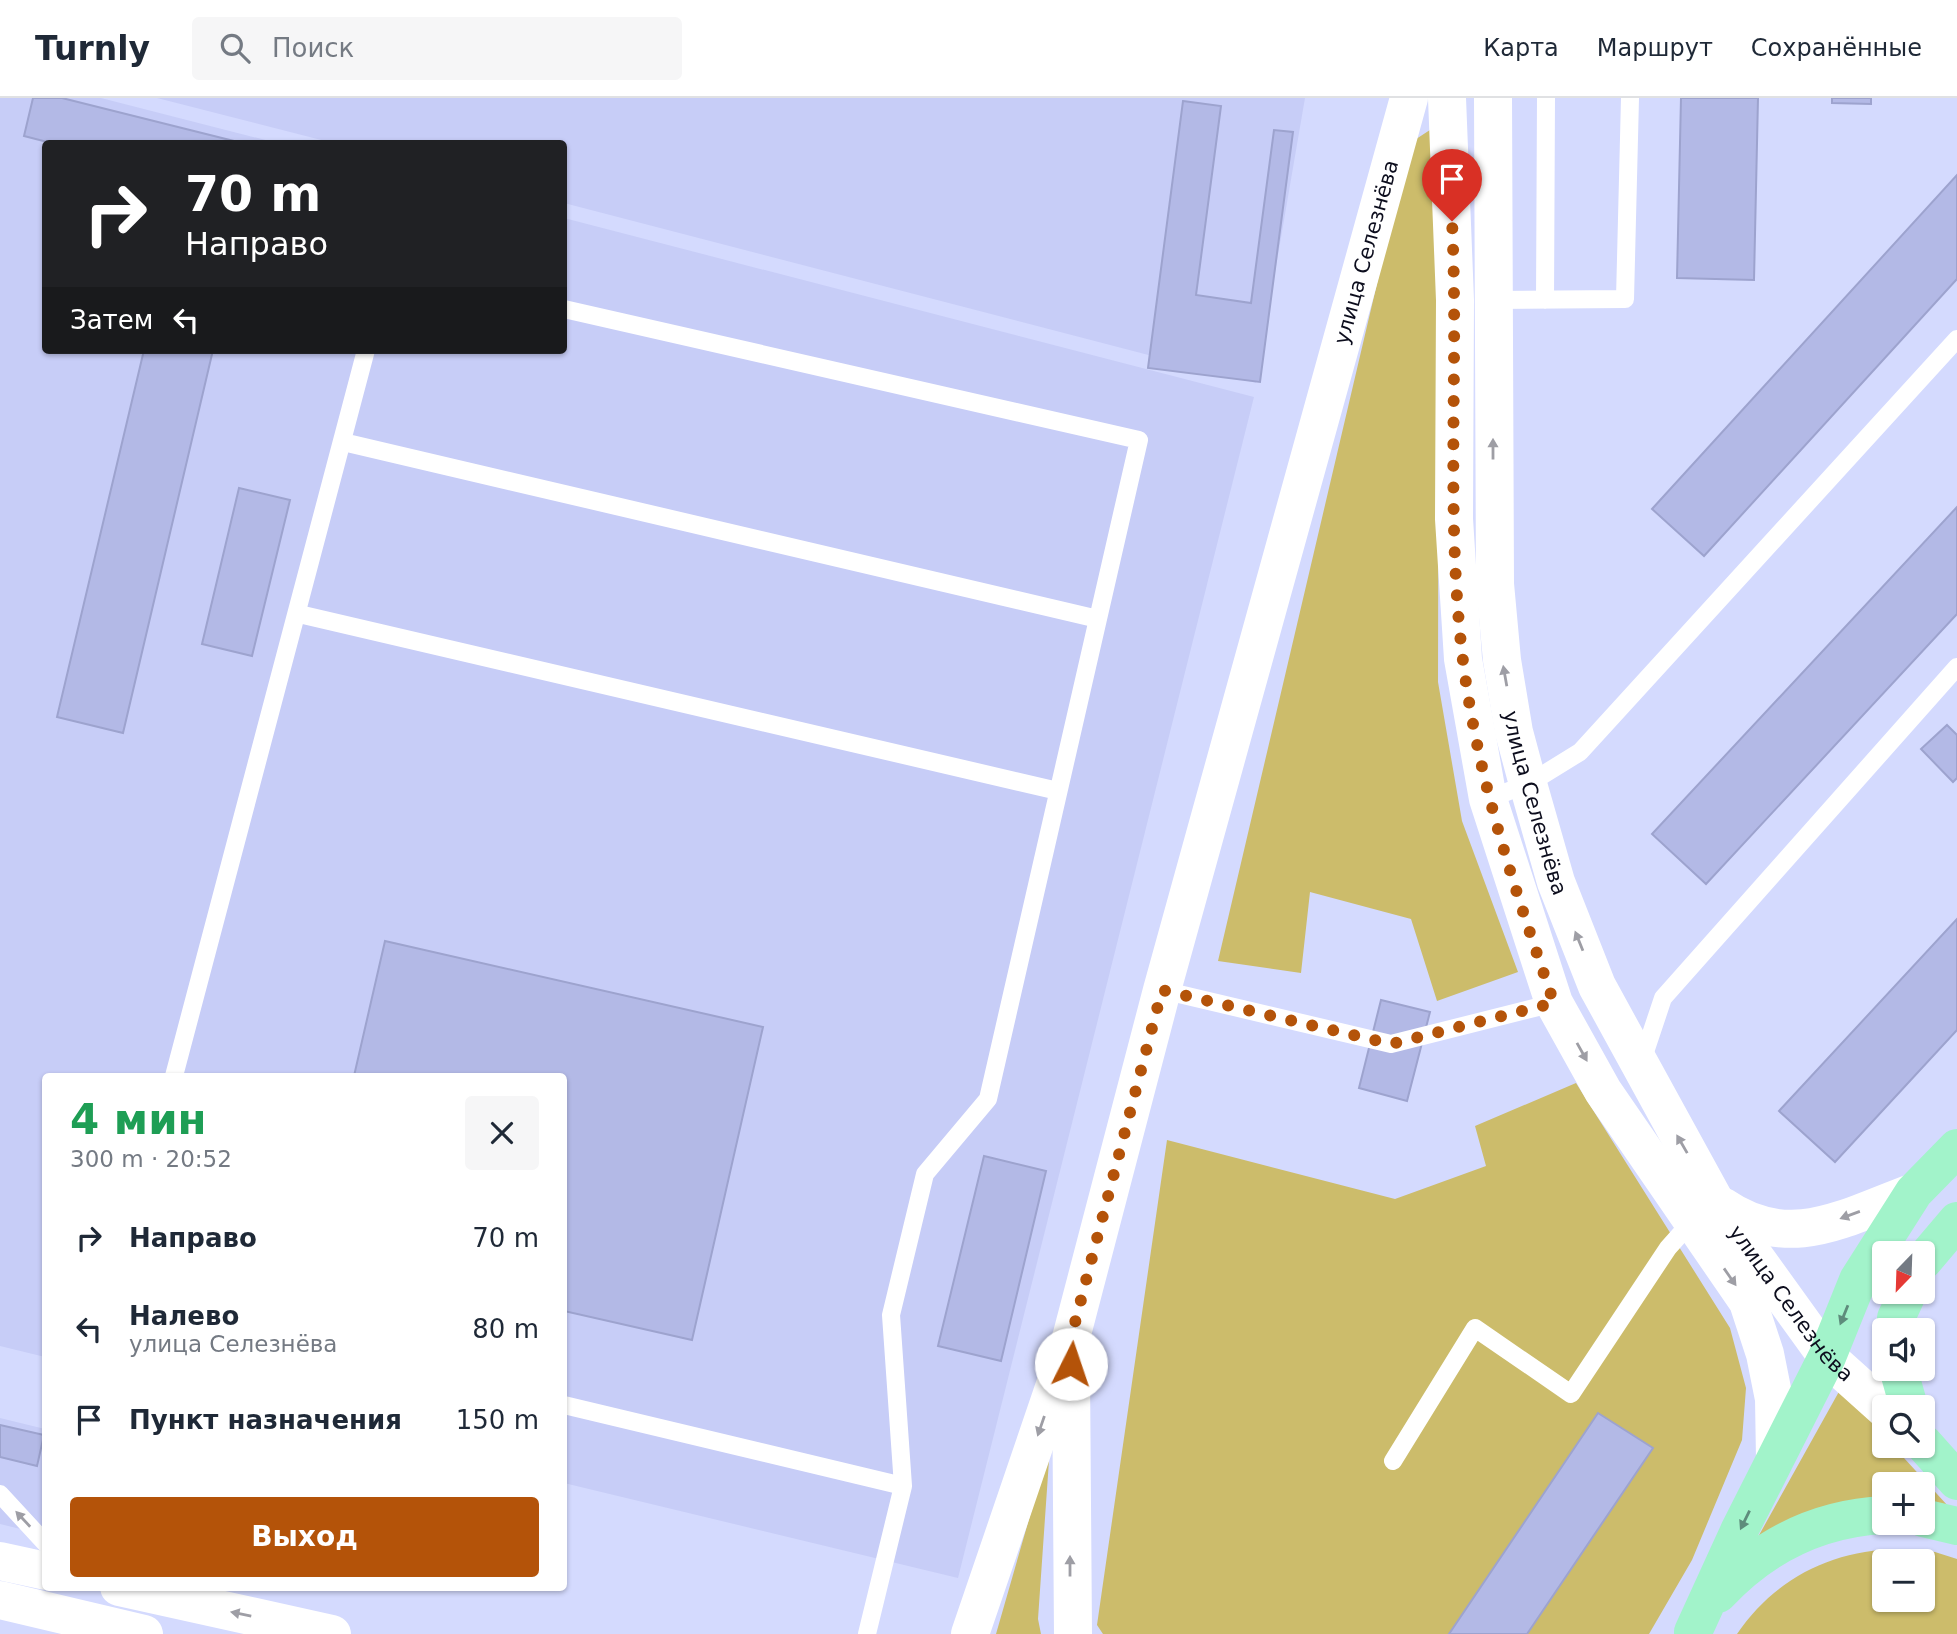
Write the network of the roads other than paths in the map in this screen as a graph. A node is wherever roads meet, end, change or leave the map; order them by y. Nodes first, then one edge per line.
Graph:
1 (1409, 98) edge
2 (1447, 98) edge
3 (1493, 98) edge
4 (1546, 98) edge
5 (1630, 98) edge
6 (1398, 136) junction
7 (1448, 143) junction
8 (1493, 299) junction
9 (1455, 300) junction
10 (1545, 300) junction
11 (567, 310) edge
12 (1957, 339) edge
13 (365, 354) edge
14 (343, 442) junction
15 (299, 614) junction
16 (1098, 618) junction
17 (1957, 667) edge
18 (1528, 784) junction
19 (1058, 791) junction
20 (1488, 799) junction
21 (1162, 990) junction
22 (1554, 1003) junction
23 (1640, 1067) junction
24 (175, 1073) edge
25 (1957, 1148) edge
26 (1914, 1192) junction
27 (1705, 1211) junction
28 (1957, 1221) edge
29 (1936, 1246) edge
30 (1071, 1338) junction
31 (1827, 1357) junction
32 (1872, 1397) edge
33 (567, 1406) edge
34 (1935, 1456) edge
35 (1774, 1459) junction
36 (1393, 1461) dead end
37 (1957, 1481) edge
38 (903, 1486) junction
39 (0, 1494) edge
40 (1872, 1517) edge
41 (1935, 1521) edge
42 (1957, 1526) edge
43 (42, 1540) edge
44 (0, 1561) edge
45 (42, 1570) edge
46 (137, 1591) edge
47 (0, 1600) edge
48 (1692, 1633) edge
49 (144, 1634) edge
50 (332, 1634) edge
51 (867, 1634) edge
52 (970, 1634) edge
53 (1073, 1634) edge

1 - 6 main road, улица Селезнёва
2 - 7 main road, улица Селезнёва
3 - 8 main road, улица Селезнёва
4 - 10 lane
5 - 10 lane
6 - 7 main road, улица Селезнёва
6 - 21 main road, улица Селезнёва
7 - 9 main road, улица Селезнёва
8 - 9 lane
8 - 10 lane
18 -> 8 main road, улица Селезнёва
9 - 20 main road, улица Селезнёва
11 - 16 lane
12 - 18 lane
13 - 14 lane
14 - 15 lane
14 - 16 lane
15 - 19 lane
15 - 24 lane
16 - 19 lane
17 - 23 lane
18 - 20 lane
23 -> 18 main road, улица Селезнёва
19 - 38 lane
20 - 22 main road, улица Селезнёва
21 - 22 lane
21 - 30 main road, улица Селезнёва
22 -> 27 main road, улица Селезнёва
27 -> 23 main road, улица Селезнёва
25 - 26 main road
26 -> 27 main road
26 -> 31 main road
27 - 31 main road, улица Селезнёва
27 -> 35 main road, улица Селезнёва
27 - 36 lane
28 - 29 main road
30 -> 52 main road
53 -> 30 main road
31 - 32 main road, улица Селезнёва
31 - 35 main road
33 - 38 lane
34 - 37 main road
35 -> 48 main road
38 - 51 lane
43 -> 39 lane
40 - 48 main road
41 - 42 main road
44 - 45 main road
50 -> 46 main road
47 - 49 main road

